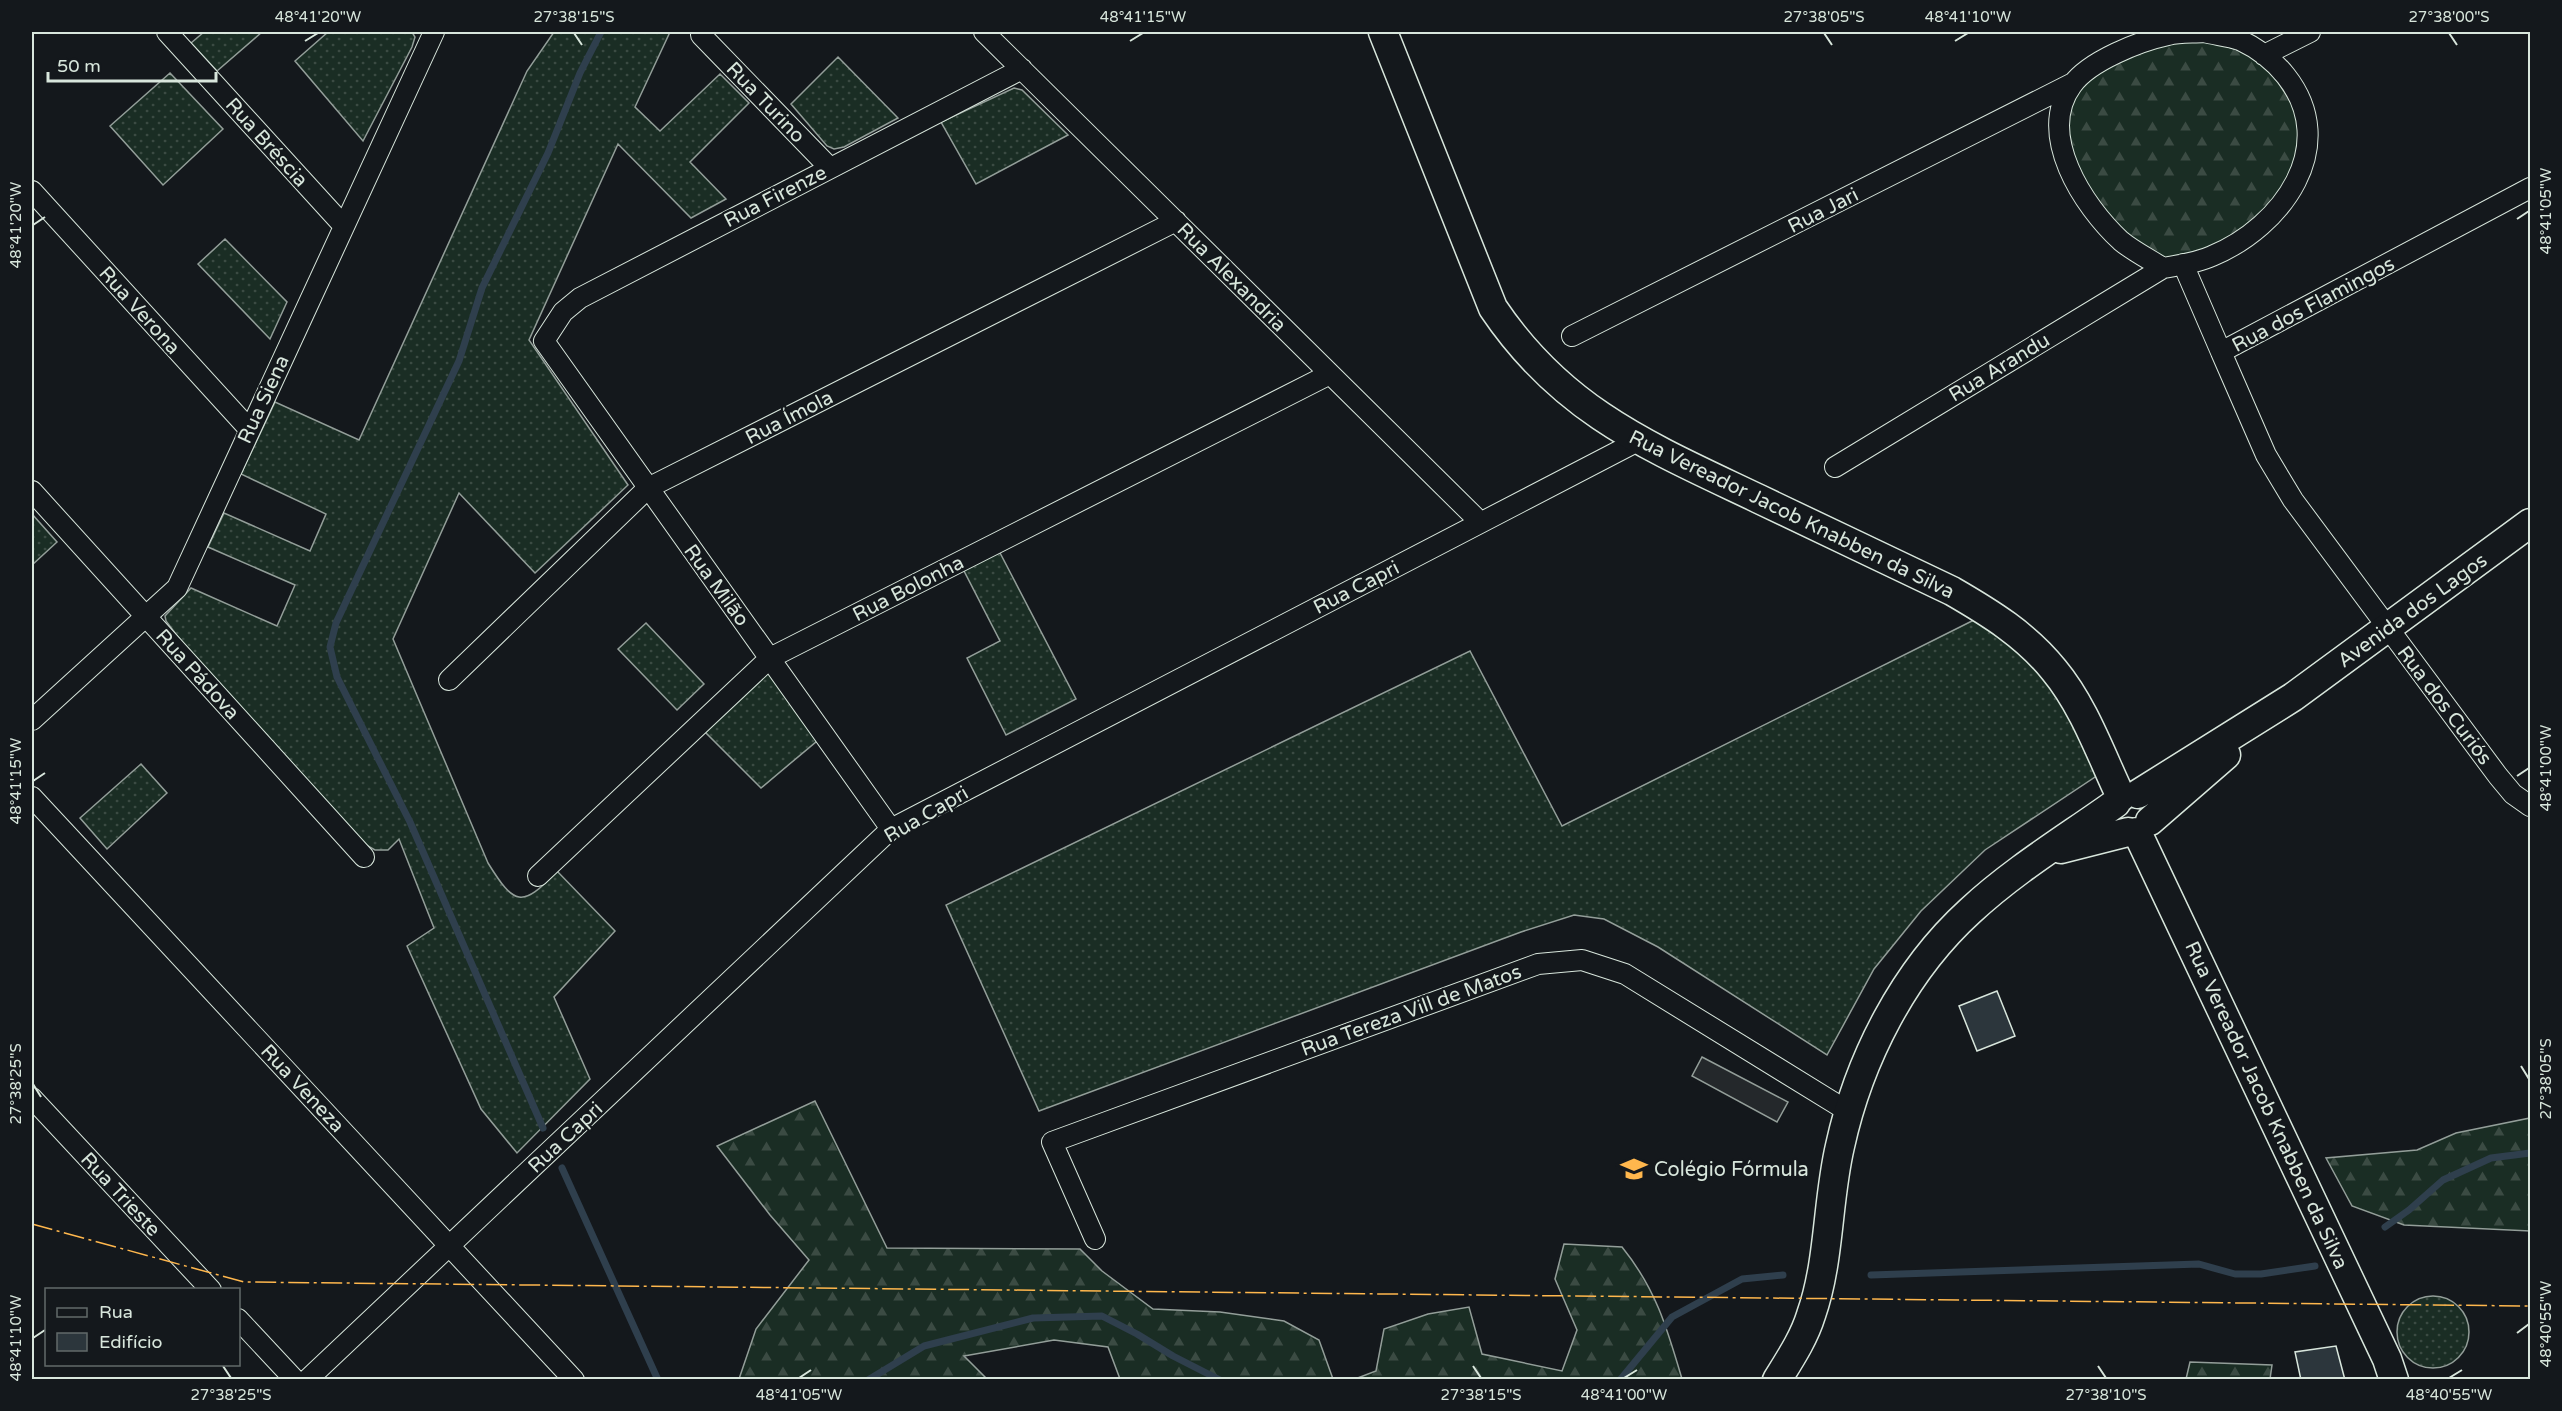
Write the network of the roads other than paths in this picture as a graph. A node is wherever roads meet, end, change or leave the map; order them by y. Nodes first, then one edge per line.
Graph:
1 (167, 32) edge
2 (434, 32) edge
3 (984, 32) edge
4 (1383, 32) edge
5 (2310, 32) edge
6 (701, 35) dead end
7 (2143, 37) edge
8 (2264, 55) junction
9 (1022, 69) junction
10 (2073, 83) junction
11 (830, 168) junction
12 (2530, 188) edge
13 (32, 191) edge
14 (1176, 221) junction
15 (343, 225) junction
16 (2183, 264) junction
17 (2163, 268) junction
18 (1572, 336) dead end
19 (544, 341) joint
20 (2221, 352) junction
21 (1330, 374) junction
22 (249, 429) junction
23 (1638, 441) junction
24 (1835, 467) dead end
25 (648, 488) junction
26 (32, 491) edge
27 (1480, 522) junction
28 (2530, 523) edge
29 (146, 616) junction
30 (2387, 627) junction
31 (770, 658) junction
32 (449, 680) dead end
33 (2293, 696) junction
34 (32, 720) edge
35 (32, 797) edge
36 (2125, 798) junction
37 (2530, 806) edge
38 (2139, 828) junction
39 (891, 829) junction
40 (2047, 852) junction
41 (364, 856) dead end
42 (538, 876) dead end
43 (32, 1098) edge
44 (1849, 1112) junction
45 (1095, 1239) dead end
46 (449, 1246) junction
47 (209, 1288) edge
48 (240, 1321) edge
49 (295, 1380) edge
50 (307, 1380) edge
51 (574, 1380) edge
52 (1777, 1380) edge
53 (2394, 1380) edge

1 - 15 street, Rua Bréscia
2 - 15 street, Rua Siena
3 - 9 street, Rua Alexandria
4 - 23 main road, Rua Vereador Jacob Knabben da Silva
5 - 8 street
6 - 11 street, Rua Turino
7 - 8 street, Rua Jari
7 - 10 street, Rua Jari
8 - 16 street, Rua Arandu
9 - 11 street, Rua Firenze
9 - 14 street, Rua Alexandria
10 - 17 street
10 - 18 street, Rua Jari
11 - 19 street, Rua Firenze
12 - 20 street, Rua dos Flamingos
13 - 22 street, Rua Verona
14 - 21 street, Rua Alexandria
14 - 25 street, Rua Ímola
15 - 22 street, Rua Siena
16 - 17 street, Rua Arandu
16 - 20 street
17 - 24 street, Rua Arandu
19 - 25 street, Rua Milão
20 - 30 street, Rua dos Flamingos
21 - 27 street, Rua Alexandria
21 - 31 street, Rua Bolonha
22 - 29 street, Rua Siena
23 - 27 street, Rua Capri
23 - 36 main road, Rua Vereador Jacob Knabben da Silva
25 - 31 street, Rua Milão
25 - 32 street, Rua Ímola
26 - 29 street, Rua Pádova
27 - 39 street, Rua Capri
28 - 30 main road, Avenida dos Lagos
29 - 34 street, Rua Siena
29 - 41 street, Rua Pádova
30 - 33 main road, Avenida dos Lagos
30 - 37 street, Rua dos Curiós
31 - 39 street, Rua Milão
31 - 42 street, Rua Bolonha
33 - 36 main road, Avenida dos Lagos
33 - 38 main road, Avenida dos Lagos
35 - 46 street, Rua Veneza
36 - 38 main road, Rua Vereador Jacob Knabben da Silva
36 - 40 main road, Avenida dos Lagos
38 - 40 main road
38 - 53 main road, Rua Vereador Jacob Knabben da Silva
39 - 46 street, Rua Capri
40 - 44 main road, Avenida dos Lagos
43 - 47 street, Rua Trieste
44 - 45 street, Rua Tereza Vill de Matos
44 - 52 main road, Avenida dos Lagos
46 - 50 street, Rua Capri
46 - 51 street, Rua Veneza
48 - 49 street

